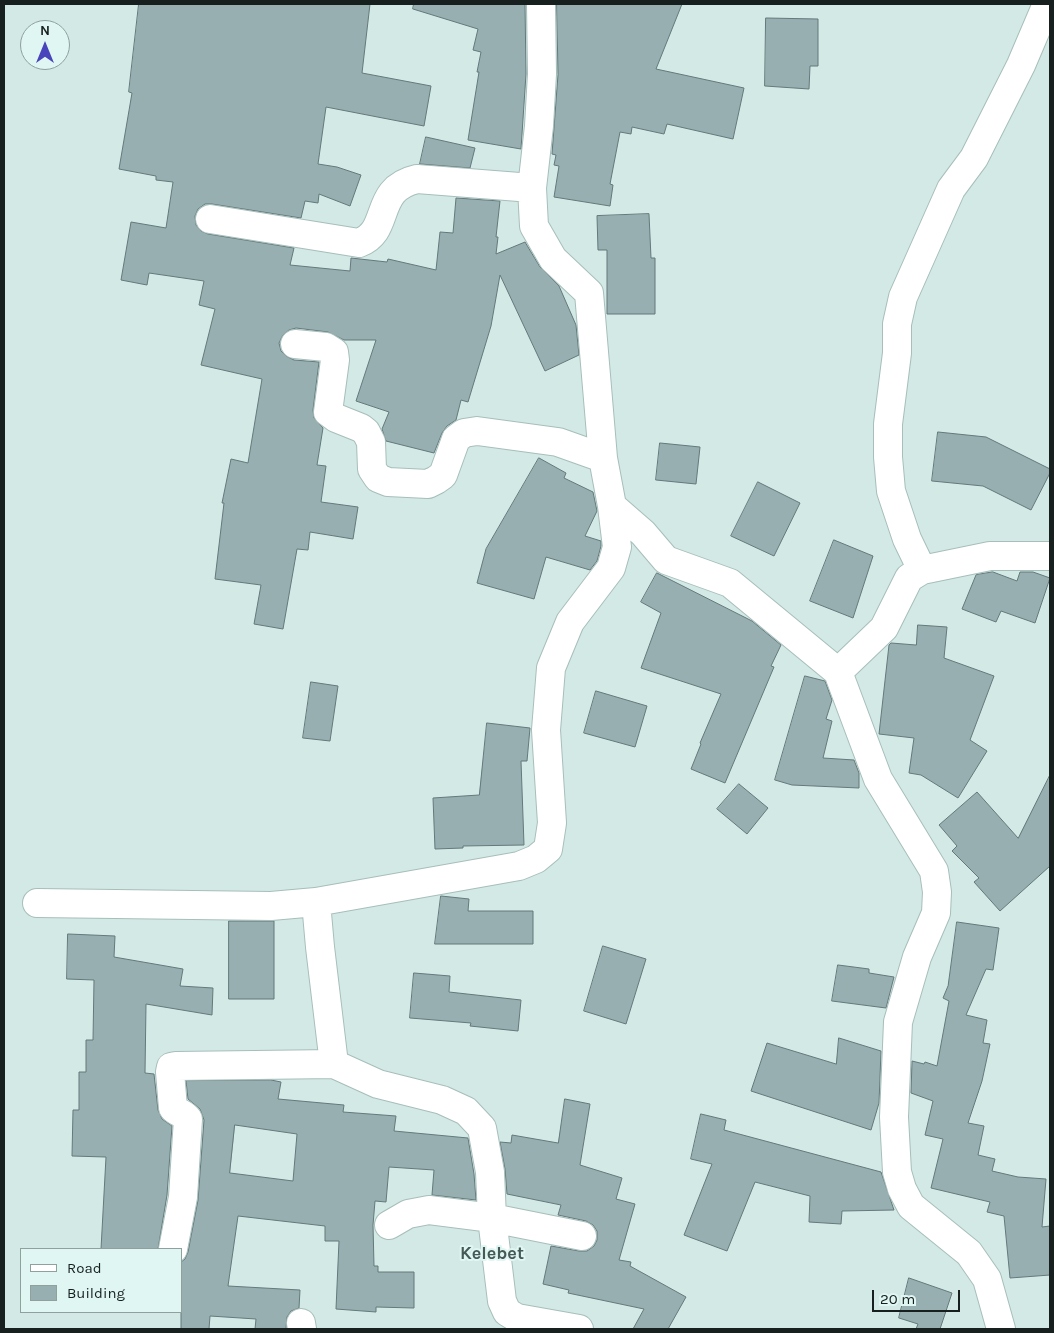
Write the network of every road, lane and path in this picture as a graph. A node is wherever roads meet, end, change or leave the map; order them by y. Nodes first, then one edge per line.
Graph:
1 (541, 4) edge
2 (1047, 4) edge
3 (532, 188) junction
4 (210, 219) dead end
5 (295, 344) dead end
6 (603, 458) junction
7 (612, 506) junction
8 (1050, 556) edge
9 (922, 570) junction
10 (838, 672) junction
11 (316, 902) junction
12 (37, 903) dead end
13 (334, 1064) junction
14 (492, 1218) junction
15 (389, 1225) dead end
16 (582, 1236) dead end
17 (173, 1248) edge
18 (579, 1329) edge
19 (1001, 1329) edge

1 - 3 street
2 - 9 street
3 - 4 street
3 - 6 street
5 - 6 street
6 - 7 street
7 - 10 street
7 - 11 street
8 - 9 street
9 - 10 street
10 - 19 street
11 - 12 street
11 - 13 street
13 - 14 street
13 - 17 street
14 - 15 street
14 - 16 street
14 - 18 street

